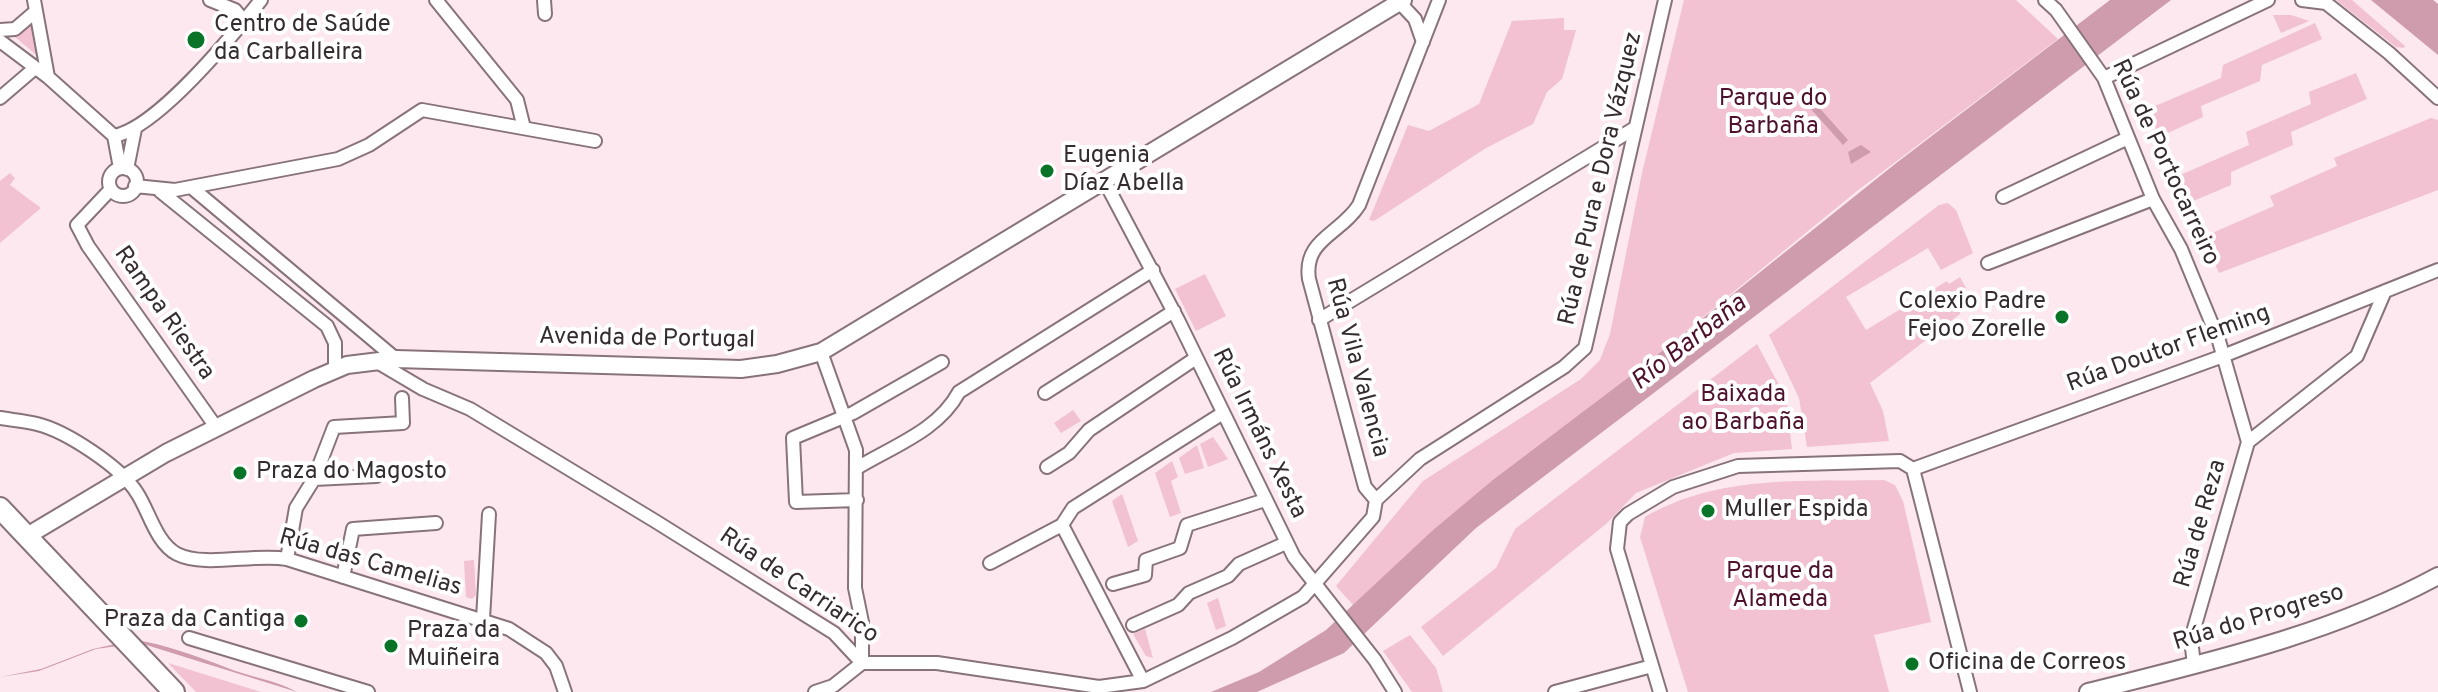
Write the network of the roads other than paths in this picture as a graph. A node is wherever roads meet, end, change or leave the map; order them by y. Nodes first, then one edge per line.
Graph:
1 (210, 0) edge
2 (261, 0) edge
3 (436, 0) edge
4 (544, 0) edge
5 (1428, 0) edge
6 (1439, 0) edge
7 (1665, 0) edge
8 (2045, 0) edge
9 (2268, 0) edge
10 (2302, 0) edge
11 (1401, 1) edge
12 (37, 3) edge
13 (545, 14) dead end
14 (1432, 20) junction
15 (244, 21) junction
16 (0, 30) edge
17 (0, 41) edge
18 (1423, 42) junction
19 (35, 68) junction
20 (48, 77) junction
21 (2104, 78) junction
22 (0, 98) edge
23 (2438, 98) edge
24 (524, 128) junction
25 (1635, 128) junction
26 (135, 129) junction
27 (114, 136) junction
28 (2128, 138) junction
29 (595, 141) dead end
30 (124, 168) junction
31 (1104, 180) junction
32 (135, 186) junction
33 (191, 187) junction
34 (111, 189) junction
35 (160, 191) junction
36 (2003, 197) dead end
37 (2153, 199) junction
38 (1988, 263) dead end
39 (1153, 270) junction
40 (2438, 270) edge
41 (2385, 291) junction
42 (1174, 311) junction
43 (1319, 320) junction
44 (821, 352) junction
45 (2223, 356) junction
46 (1196, 358) junction
47 (396, 359) junction
48 (374, 360) junction
49 (942, 362) dead end
50 (335, 369) junction
51 (1045, 393) dead end
52 (402, 398) dead end
53 (1223, 413) junction
54 (844, 416) junction
55 (0, 418) edge
56 (216, 427) junction
57 (2248, 442) junction
58 (856, 450) junction
59 (873, 458) junction
60 (1047, 467) dead end
61 (857, 468) junction
62 (1913, 469) junction
63 (376, 476) dead end
64 (122, 477) junction
65 (314, 479) junction
66 (857, 500) junction
67 (1265, 500) junction
68 (1376, 500) junction
69 (0, 508) edge
70 (489, 514) dead end
71 (436, 523) dead end
72 (1062, 525) junction
73 (27, 536) junction
74 (1286, 543) junction
75 (287, 559) junction
76 (990, 563) dead end
77 (2438, 576) edge
78 (343, 577) junction
79 (1113, 584) dead end
80 (1314, 584) junction
81 (483, 619) junction
82 (1133, 625) dead end
83 (189, 638) dead end
84 (862, 663) junction
85 (2194, 665) junction
86 (1652, 666) junction
87 (1143, 681) junction
88 (174, 692) edge
89 (368, 692) edge
90 (565, 692) edge
91 (815, 692) edge
92 (1395, 692) edge
93 (1555, 692) edge
94 (1660, 692) edge
95 (1970, 692) edge
96 (2088, 692) edge

1 - 15 street
2 - 15 street
3 - 24 street
4 - 13 street
5 - 14 street
6 - 14 street
7 - 25 street, Rúa de Pura e Dora Vázquez
8 - 21 street, Rúa de Portocarreiro
9 - 21 street
10 - 23 street
11 - 18 street
11 - 31 street, Avenida de Portugal
12 - 16 street
12 - 20 street
14 - 18 street
15 - 26 street
17 - 19 street
18 - 43 street, Rúa Vila Valencia
19 - 20 street
19 - 22 street
20 - 27 street
21 - 28 street, Rúa de Portocarreiro
24 - 29 street
24 - 33 street
25 - 43 street
25 - 68 street, Rúa de Pura e Dora Vázquez
26 - 27 street
26 - 30 street
27 - 30 street
28 - 36 street
28 - 37 street, Rúa de Portocarreiro
30 - 32 street
30 - 34 street
31 - 39 street, Rúa Irmáns Xesta
31 - 44 street, Avenida de Portugal
32 - 34 street
32 - 35 street
33 - 35 street
33 - 47 street
34 - 56 street, Rampa Riestra
35 - 50 street
37 - 38 street
37 - 45 street, Rúa de Portocarreiro
39 - 42 street, Rúa Irmáns Xesta
39 - 59 street
40 - 41 street, Rúa Doutor Fleming
41 - 45 street, Rúa Doutor Fleming
41 - 57 street, Rúa de Reza
42 - 46 street, Rúa Irmáns Xesta
42 - 51 street
43 - 68 street, Rúa Vila Valencia
44 - 47 street, Avenida de Portugal
44 - 54 street
45 - 57 street, Rúa de Reza
45 - 62 street, Rúa Doutor Fleming
46 - 53 street, Rúa Irmáns Xesta
46 - 60 street
47 - 48 street, Avenida de Portugal
48 - 50 street, Avenida de Portugal
48 - 84 street, Rúa de Carriarico
49 - 54 street
50 - 56 street, Avenida de Portugal
52 - 65 street
53 - 67 street, Rúa Irmáns Xesta
53 - 72 street
54 - 58 street
54 - 66 street
55 - 64 street
56 - 64 street, Avenida de Portugal
57 - 85 street, Rúa de Reza
58 - 59 street
58 - 61 street
59 - 61 street
61 - 66 street
62 - 86 street
62 - 95 street
63 - 65 street
64 - 73 street, Avenida de Portugal
64 - 75 street, Rúa das Camelias
65 - 75 street
66 - 84 street
67 - 74 street, Rúa Irmáns Xesta
67 - 79 street
68 - 80 street, Rúa de Carriarico
69 - 73 main road
70 - 81 street
71 - 78 street
72 - 76 street
72 - 87 street
73 - 88 main road
74 - 80 street, Rúa Irmáns Xesta
74 - 82 street
75 - 78 street, Rúa das Camelias
77 - 85 street, Rúa do Progreso
78 - 81 street, Rúa das Camelias
80 - 87 street, Rúa de Carriarico
80 - 92 street, Rúa Irmáns Xesta
81 - 90 street, Rúa das Camelias
83 - 89 street
84 - 87 street, Rúa de Carriarico
84 - 91 street
85 - 96 street, Rúa do Progreso
86 - 93 street
86 - 94 street

